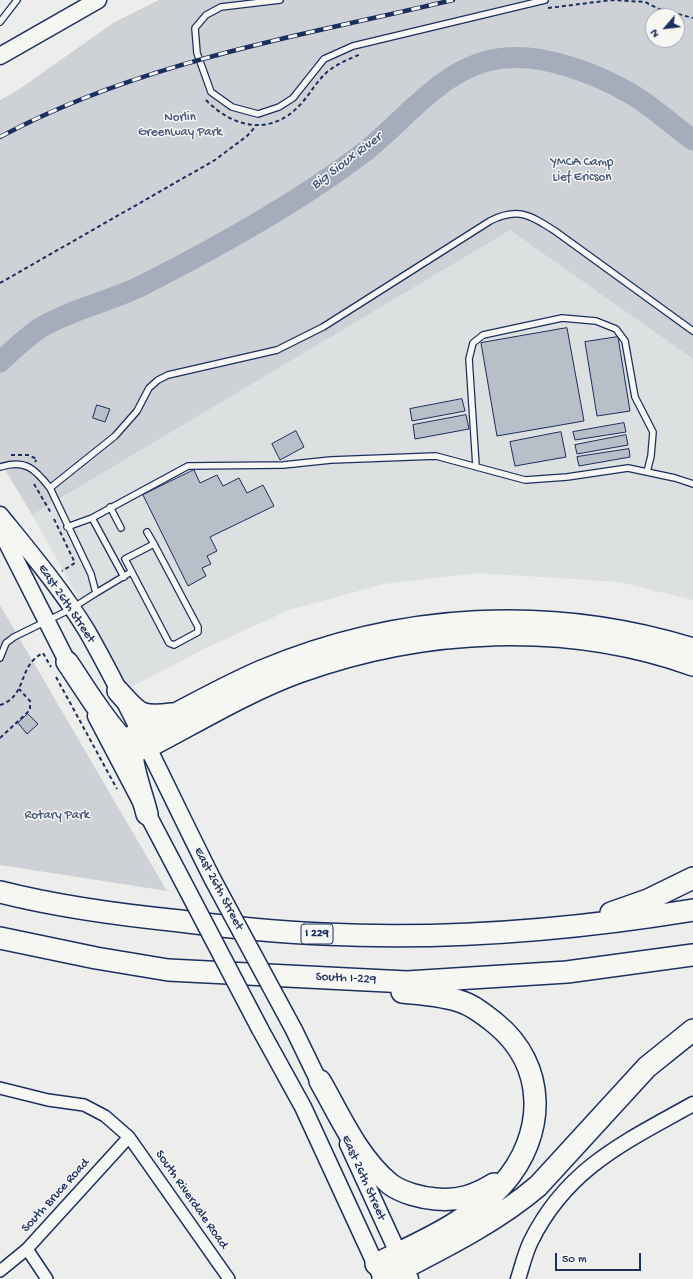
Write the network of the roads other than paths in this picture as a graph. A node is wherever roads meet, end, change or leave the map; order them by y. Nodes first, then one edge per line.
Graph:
1 (17, 0) edge
2 (98, 0) edge
3 (280, 0) edge
4 (545, 0) edge
5 (82, 4) edge
6 (0, 22) edge
7 (0, 56) edge
8 (693, 331) edge
9 (476, 466) junction
10 (0, 467) edge
11 (647, 472) junction
12 (693, 484) edge
13 (50, 488) junction
14 (110, 507) junction
15 (0, 515) edge
16 (92, 518) junction
17 (67, 527) junction
18 (121, 528) dead end
19 (0, 529) edge
20 (147, 532) dead end
21 (154, 544) junction
22 (131, 572) junction
23 (124, 576) junction
24 (96, 593) junction
25 (71, 609) junction
26 (47, 622) junction
27 (693, 649) edge
28 (0, 658) edge
29 (67, 662) junction
30 (693, 665) edge
31 (118, 691) junction
32 (184, 710) junction
33 (140, 742) junction
34 (147, 814) junction
35 (693, 878) edge
36 (0, 892) edge
37 (693, 910) edge
38 (516, 931) junction
39 (0, 938) edge
40 (693, 955) edge
41 (306, 977) junction
42 (693, 1030) edge
43 (320, 1081) junction
44 (0, 1088) edge
45 (693, 1104) edge
46 (130, 1137) junction
47 (518, 1165) junction
48 (27, 1249) junction
49 (404, 1267) edge
50 (0, 1271) edge
51 (380, 1274) edge
52 (47, 1279) edge
53 (229, 1279) edge
54 (518, 1279) edge

1 - 6 lane
2 - 5 main road
3 - 4 lane
5 - 7 main road
8 - 13 lane
9 - 11 lane
9 - 11 lane
9 - 14 lane
10 - 13 lane
11 - 12 lane
13 - 17 lane
14 - 16 lane
14 - 18 lane
15 - 25 main road, East 26th Street
16 - 17 lane
16 - 23 lane
17 - 24 lane
19 - 26 main road, East 26th Street
20 - 21 lane
21 - 22 lane
21 - 22 lane
22 - 23 lane
23 - 24 lane
24 - 25 lane
25 - 26 lane
25 - 31 main road, East 26th Street
26 - 28 lane
26 - 29 main road, East 26th Street
27 - 32 highway
29 - 33 highway
29 - 34 main road, East 26th Street
30 - 33 highway
31 - 32 highway
31 - 33 main road, East 26th Street
32 - 33 highway
33 - 34 highway
33 - 43 main road, East 26th Street, bridge
34 - 51 main road, East 26th Street, bridge
35 - 38 highway
36 - 38 highway, I 229
37 - 38 highway, I 229
39 - 41 highway, South I-229
40 - 41 highway, South I-229
41 - 47 highway
42 - 49 highway
43 - 47 highway
43 - 49 main road, East 26th Street
44 - 46 street, South Riverdale Road
45 - 54 street
46 - 48 street, South Bruce Road
46 - 53 street, South Riverdale Road
47 - 49 highway
48 - 50 street, South Bruce Road
48 - 52 street
49 - 51 highway

